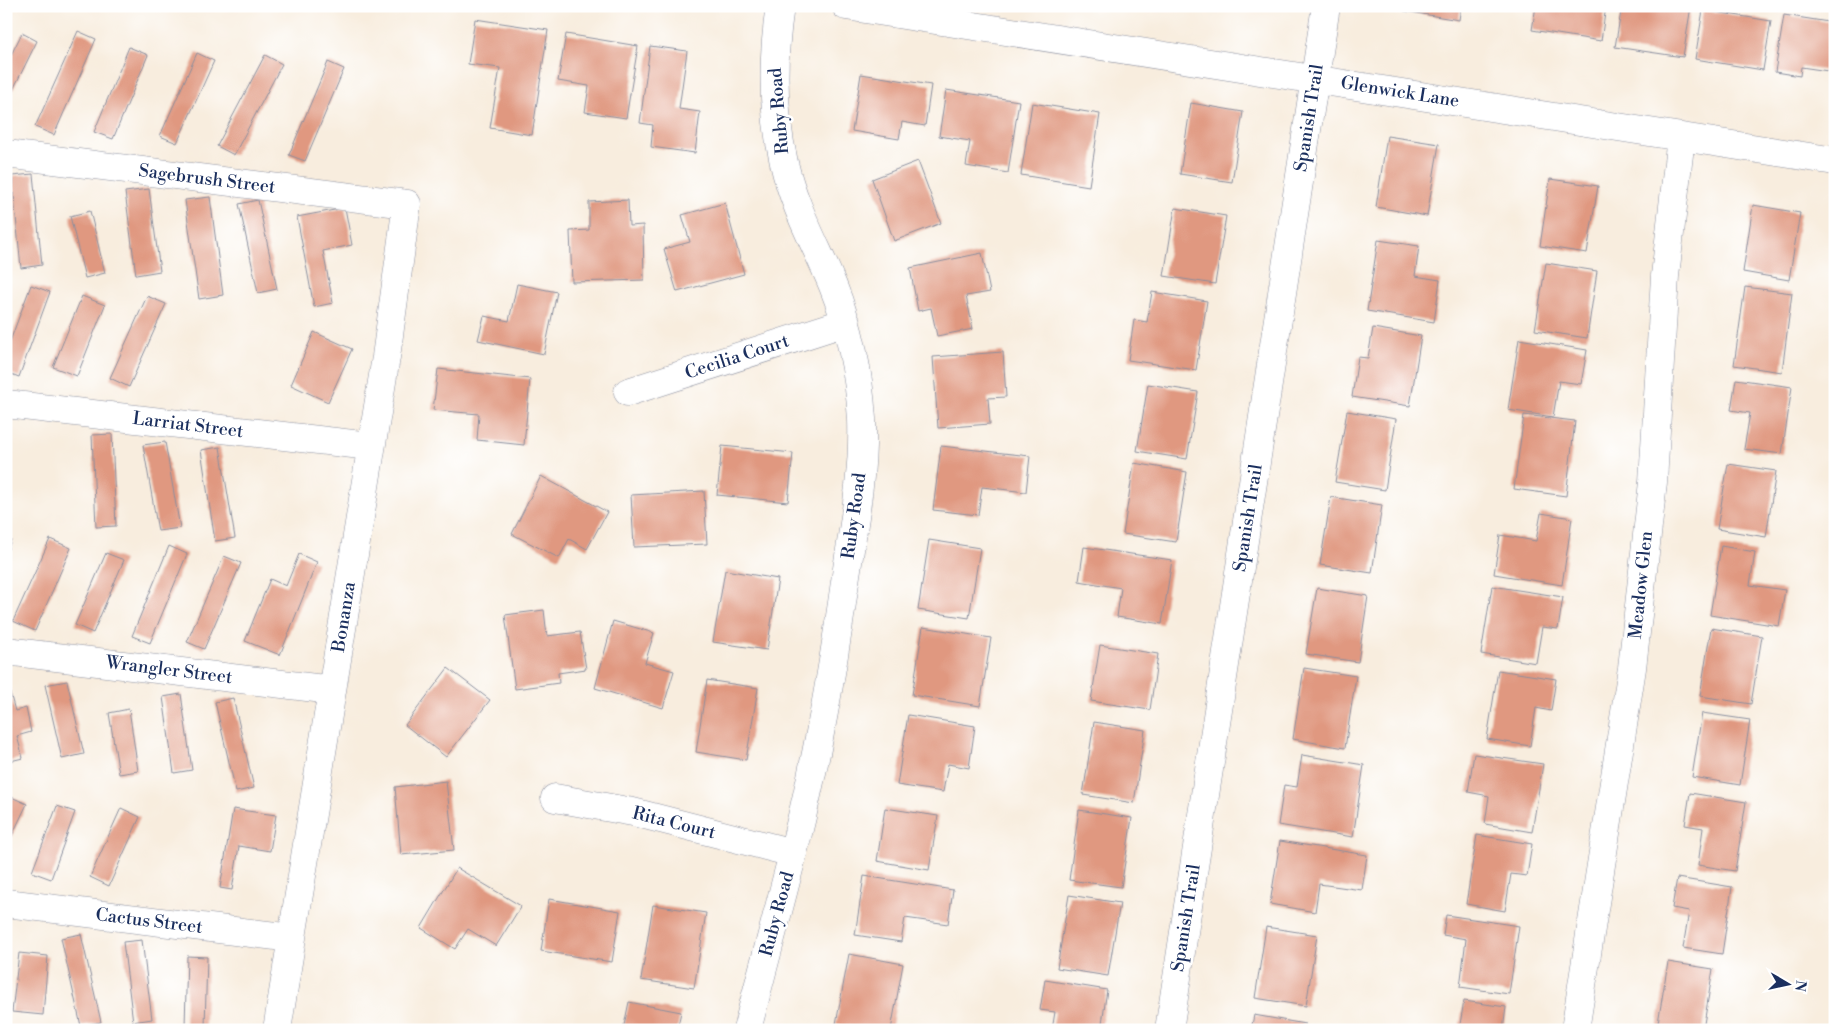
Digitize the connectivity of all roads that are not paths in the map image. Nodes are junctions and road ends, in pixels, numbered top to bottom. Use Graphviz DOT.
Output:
graph roads {
  1 [pos="780,6"];
  2 [pos="846,6"];
  3 [pos="1326,6"];
  4 [pos="1315,78"];
  5 [pos="1681,138"];
  6 [pos="6,154"];
  7 [pos="1835,161"];
  8 [pos="407,204"];
  9 [pos="846,322"];
  10 [pos="628,392"];
  11 [pos="6,404"];
  12 [pos="370,446"];
  13 [pos="6,651"];
  14 [pos="332,690"];
  15 [pos="555,798"];
  16 [pos="793,853"];
  17 [pos="6,903"];
  18 [pos="292,938"];
  19 [pos="277,1030"];
  20 [pos="747,1030"];
  21 [pos="1169,1030"];
  22 [pos="1575,1030"];
  1 -- 9 [label="street, Ruby Road"];
  2 -- 4 [label="street, Glenwick Lane"];
  3 -- 4 [label="street, Spanish Trail"];
  4 -- 5 [label="street, Glenwick Lane"];
  4 -- 21 [label="street, Spanish Trail"];
  5 -- 7 [label="street, Glenwick Lane"];
  5 -- 22 [label="street, Meadow Glen"];
  6 -- 8 [label="street, Sagebrush Street"];
  8 -- 12 [label="street, Bonanza"];
  9 -- 10 [label="street, Cecilia Court"];
  9 -- 16 [label="street, Ruby Road"];
  11 -- 12 [label="street, Larriat Street"];
  12 -- 14 [label="street, Bonanza"];
  13 -- 14 [label="street, Wrangler Street"];
  14 -- 18 [label="street, Bonanza"];
  15 -- 16 [label="street, Rita Court"];
  16 -- 20 [label="street, Ruby Road"];
  17 -- 18 [label="street, Cactus Street"];
  18 -- 19 [label="street, Bonanza"];
}
